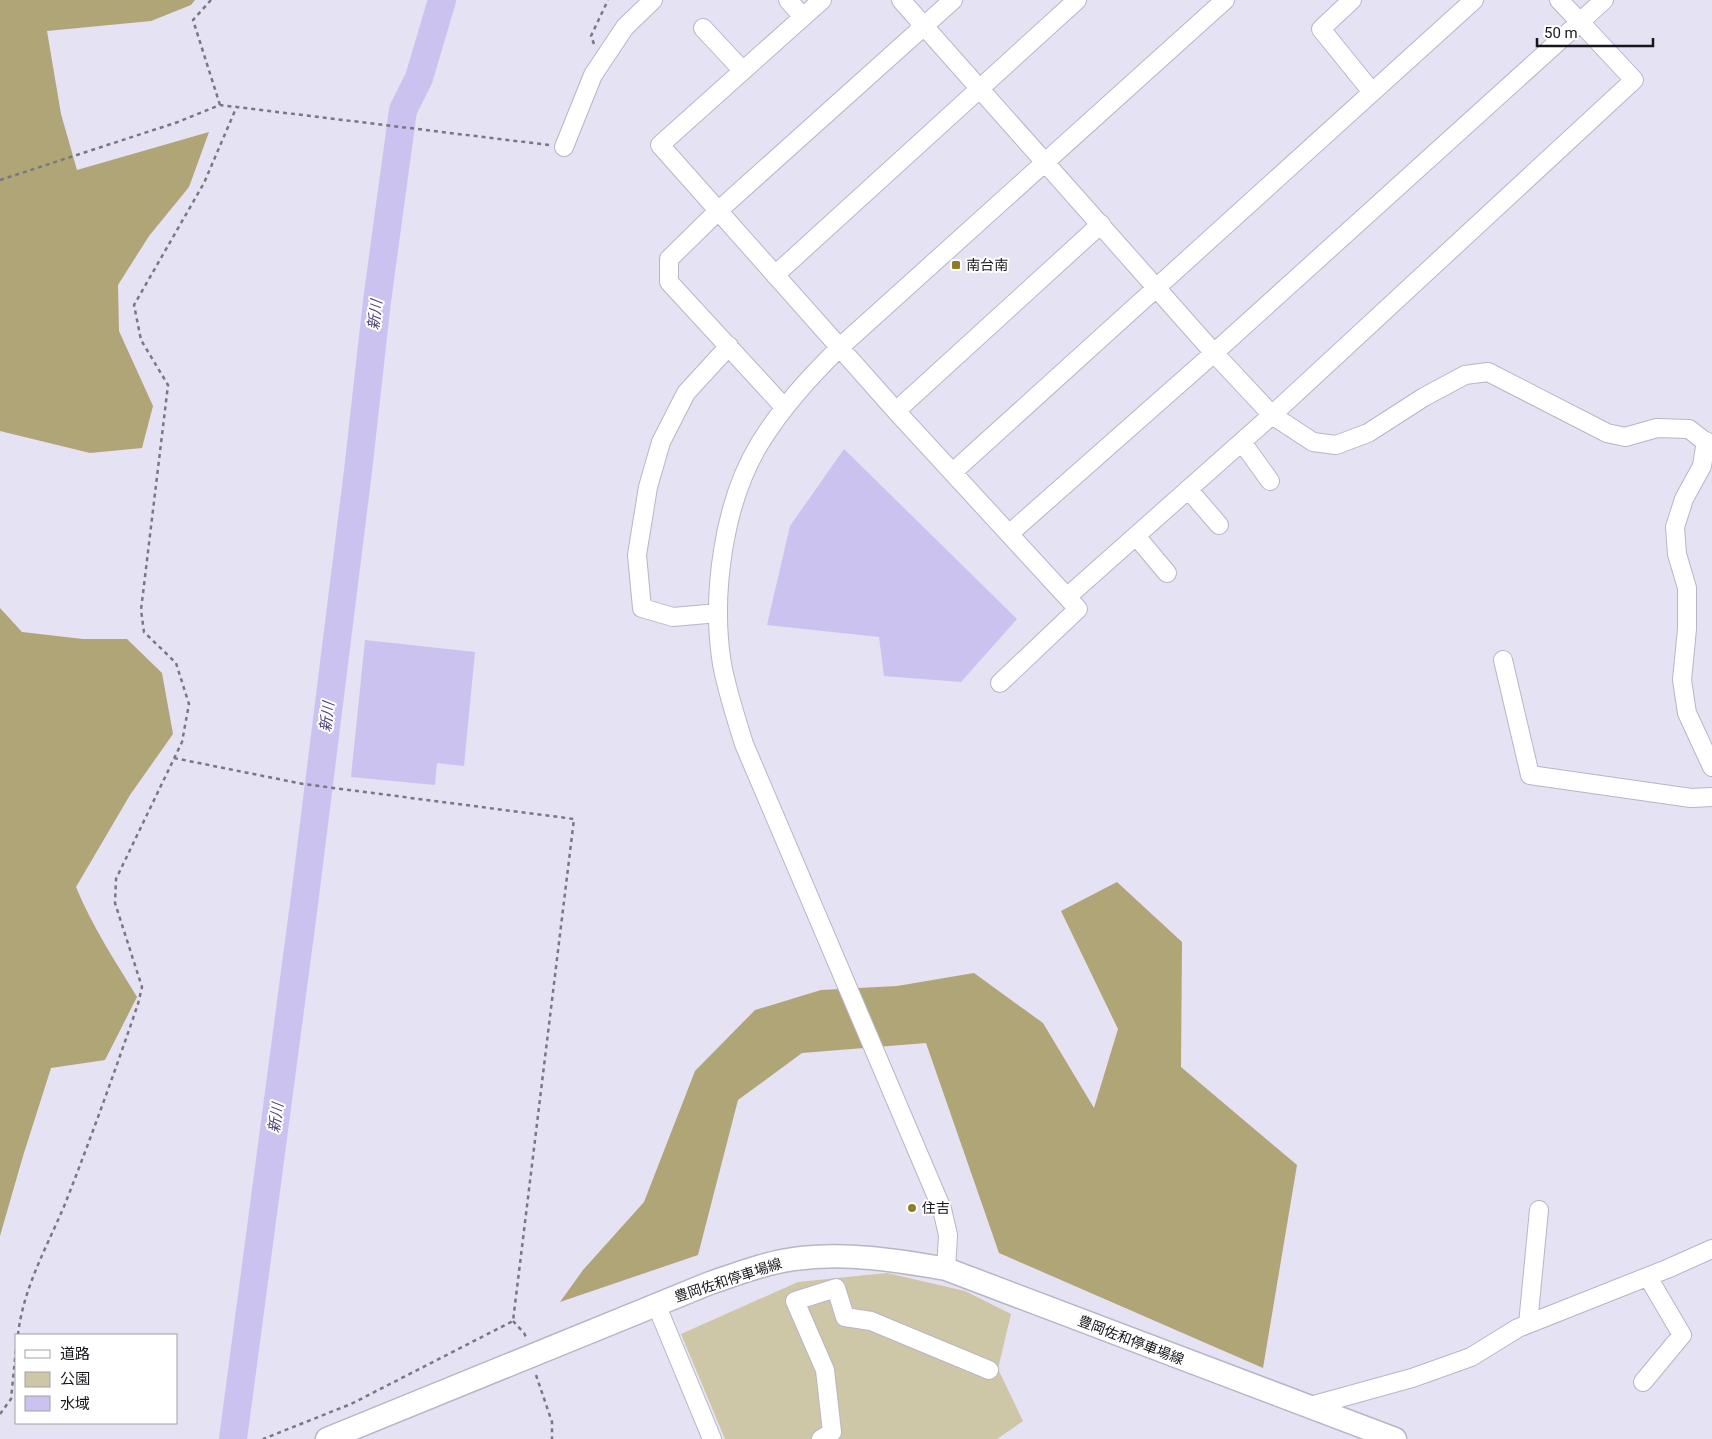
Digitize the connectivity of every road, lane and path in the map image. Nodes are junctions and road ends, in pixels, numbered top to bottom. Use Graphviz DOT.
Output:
graph roads {
  1 [pos="211,0"];
  2 [pos="608,0"];
  3 [pos="653,0"];
  4 [pos="788,0"];
  5 [pos="822,0"];
  6 [pos="900,0"];
  7 [pos="953,0"];
  8 [pos="1077,0"];
  9 [pos="1225,0"];
  10 [pos="1352,0"];
  11 [pos="1474,0"];
  12 [pos="1559,0"];
  13 [pos="1604,0"];
  14 [pos="803,17"];
  15 [pos="1580,22"];
  16 [pos="924,26"];
  17 [pos="703,28"];
  18 [pos="601,63"];
  19 [pos="743,71"];
  20 [pos="980,88"];
  21 [pos="1372,92"];
  22 [pos="220,105"];
  23 [pos="237,106"];
  24 [pos="564,146"];
  25 [pos="1046,162"];
  26 [pos="0,180"];
  27 [pos="718,211"];
  28 [pos="1101,224"];
  29 [pos="775,276"];
  30 [pos="1156,288"];
  31 [pos="729,346"];
  32 [pos="840,348"];
  33 [pos="1214,353"];
  34 [pos="784,407"];
  35 [pos="896,411"];
  36 [pos="1272,415"];
  37 [pos="1242,442"];
  38 [pos="1709,444"];
  39 [pos="952,472"];
  40 [pos="1270,481"];
  41 [pos="1188,489"];
  42 [pos="1219,526"];
  43 [pos="1009,534"];
  44 [pos="1136,536"];
  45 [pos="1167,574"];
  46 [pos="1067,597"];
  47 [pos="718,613"];
  48 [pos="1503,660"];
  49 [pos="1000,683"];
  50 [pos="174,758"];
  51 [pos="1712,767"];
  52 [pos="1712,797"];
  53 [pos="1539,1210"];
  54 [pos="1712,1249"];
  55 [pos="946,1269"];
  56 [pos="1648,1276"];
  57 [pos="656,1304"];
  58 [pos="513,1321"];
  59 [pos="1528,1324"];
  60 [pos="18,1334"];
  61 [pos="526,1338"];
  62 [pos="15,1359"];
  63 [pos="534,1369"];
  64 [pos="989,1370"];
  65 [pos="1643,1382"];
  66 [pos="1307,1407"];
  67 [pos="0,1414"];
  68 [pos="263,1439"];
  69 [pos="327,1439"];
  70 [pos="552,1439"];
  71 [pos="712,1439"];
  72 [pos="821,1439"];
  73 [pos="1395,1439"];
  1 -- 22 [label="path"];
  2 -- 18 [label="path"];
  3 -- 18 [label="street"];
  4 -- 14 [label="street"];
  5 -- 14 [label="street"];
  6 -- 16 [label="street"];
  7 -- 16 [label="street"];
  8 -- 20 [label="street"];
  9 -- 25 [label="street"];
  10 -- 21 [label="street"];
  11 -- 21 [label="street"];
  12 -- 15 [label="street"];
  13 -- 15 [label="street"];
  14 -- 19 [label="street"];
  15 -- 33 [label="street"];
  15 -- 36 [label="street"];
  16 -- 20 [label="street"];
  16 -- 27 [label="street"];
  17 -- 19 [label="street"];
  18 -- 24 [label="street"];
  19 -- 27 [label="street"];
  20 -- 25 [label="street"];
  20 -- 29 [label="street"];
  21 -- 30 [label="street"];
  22 -- 23 [label="path"];
  22 -- 26 [label="path"];
  23 -- 24 [label="path"];
  23 -- 50 [label="path"];
  25 -- 28 [label="street"];
  25 -- 32 [label="street"];
  27 -- 29 [label="street"];
  27 -- 31 [label="street"];
  28 -- 30 [label="street"];
  28 -- 35 [label="street"];
  29 -- 32 [label="street"];
  30 -- 33 [label="street"];
  30 -- 39 [label="street"];
  31 -- 34 [label="street"];
  31 -- 47 [label="street"];
  32 -- 34 [label="street"];
  32 -- 35 [label="street"];
  33 -- 36 [label="street"];
  33 -- 43 [label="street"];
  34 -- 47 [label="street"];
  35 -- 39 [label="street"];
  36 -- 37 [label="street"];
  36 -- 38 [label="street"];
  37 -- 40 [label="street"];
  37 -- 41 [label="street"];
  38 -- 51 [label="street"];
  39 -- 43 [label="street"];
  41 -- 42 [label="street"];
  41 -- 44 [label="street"];
  43 -- 46 [label="street"];
  44 -- 45 [label="street"];
  44 -- 46 [label="street"];
  46 -- 49 [label="street"];
  47 -- 55 [label="street"];
  48 -- 52 [label="street"];
  50 -- 58 [label="path"];
  50 -- 60 [label="path"];
  53 -- 59 [label="street"];
  54 -- 56 [label="street"];
  55 -- 57 [label="main road, 豊岡佐和停車場線"];
  55 -- 66 [label="main road, 豊岡佐和停車場線"];
  56 -- 59 [label="street"];
  56 -- 65 [label="street"];
  57 -- 69 [label="main road, 豊岡佐和停車場線"];
  57 -- 71 [label="street"];
  58 -- 61 [label="path"];
  58 -- 68 [label="path"];
  59 -- 66 [label="street"];
  62 -- 67 [label="path"];
  63 -- 70 [label="path"];
  64 -- 72 [label="street"];
  66 -- 73 [label="main road, 豊岡佐和停車場線"];
}
